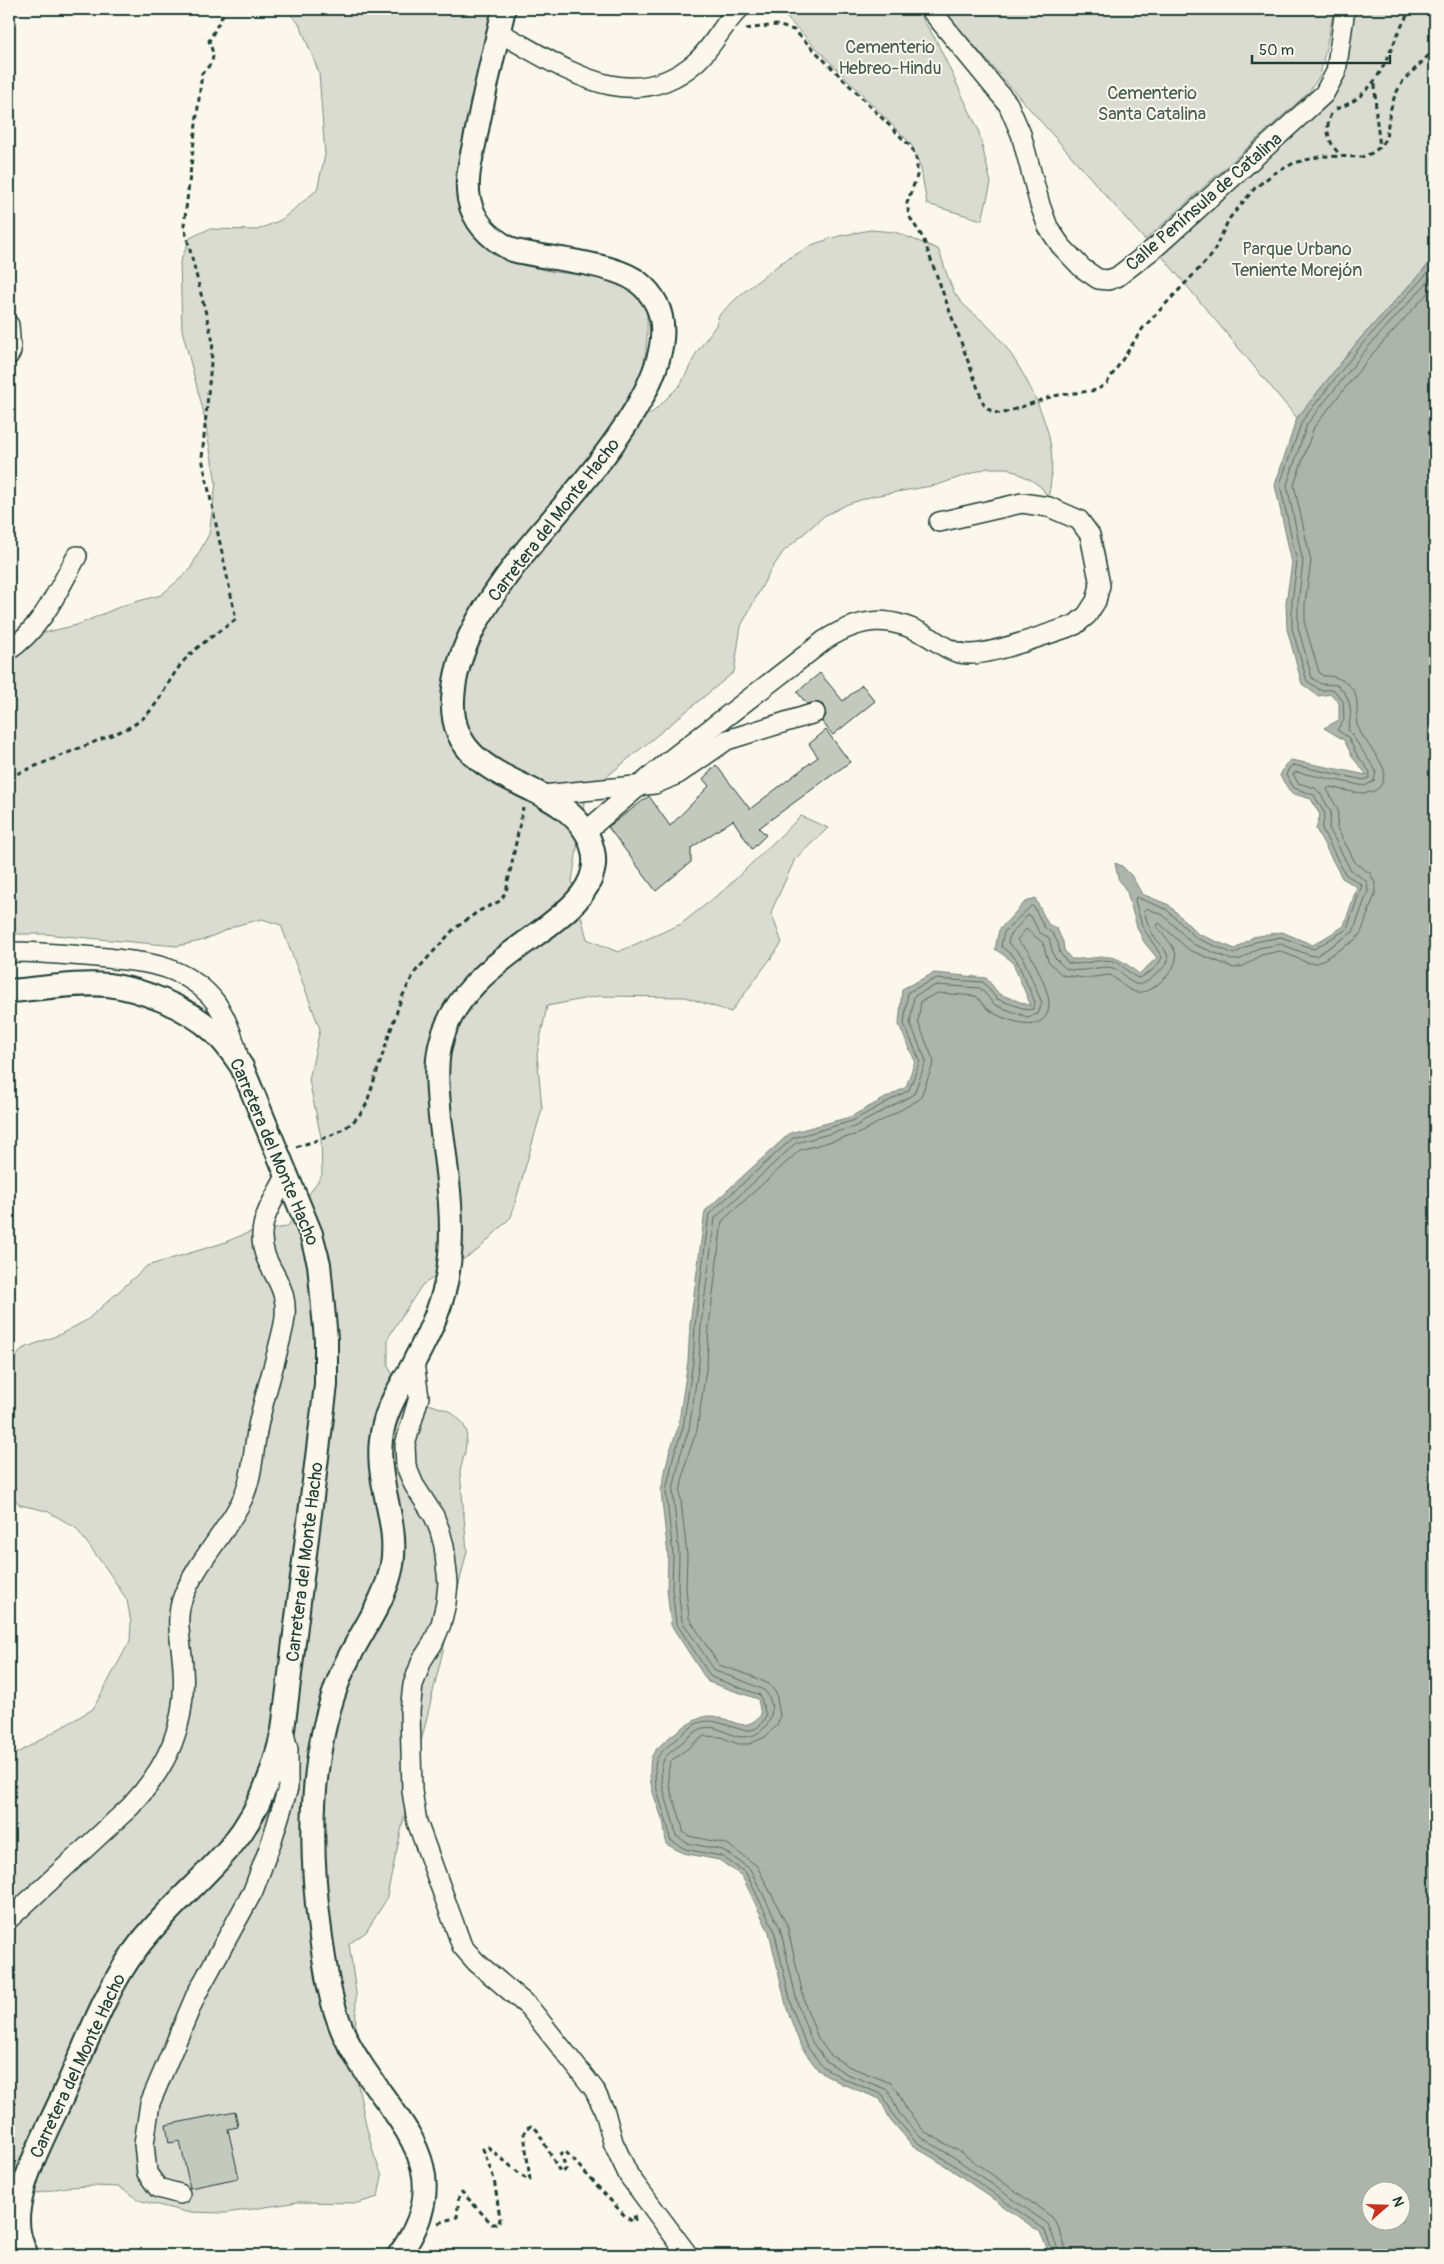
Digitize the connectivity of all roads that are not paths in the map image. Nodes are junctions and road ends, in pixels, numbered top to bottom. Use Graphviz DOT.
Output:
graph roads {
  1 [pos="504,9"];
  2 [pos="739,9"];
  3 [pos="930,9"];
  4 [pos="1345,9"];
  5 [pos="498,32"];
  6 [pos="9,325"];
  7 [pos="9,355"];
  8 [pos="939,522"];
  9 [pos="77,556"];
  10 [pos="9,650"];
  11 [pos="736,710"];
  12 [pos="815,713"];
  13 [pos="752,734"];
  14 [pos="642,784"];
  15 [pos="534,792"];
  16 [pos="585,832"];
  17 [pos="9,952"];
  18 [pos="9,991"];
  19 [pos="242,1067"];
  20 [pos="286,1176"];
  21 [pos="414,1363"];
  22 [pos="283,1730"];
  23 [pos="9,1919"];
  24 [pos="180,2194"];
  25 [pos="27,2255"];
  26 [pos="399,2255"];
  27 [pos="688,2255"];
  1 -- 5 [label="main road, Carretera del Monte Hacho"];
  2 -- 5 [label="street"];
  3 -- 4 [label="street, Calle Península de Catalina"];
  5 -- 15 [label="main road, Carretera del Monte Hacho"];
  6 -- 7 [label="street"];
  8 -- 11 [label="street"];
  9 -- 10 [label="street"];
  11 -- 13 [label="street"];
  11 -- 14 [label="street"];
  12 -- 13 [label="street"];
  13 -- 14 [label="street"];
  14 -- 15 [label="street"];
  14 -- 16 [label="street"];
  15 -- 16 [label="main road, Carretera del Monte Hacho"];
  16 -- 21 [label="main road, Carretera del Monte Hacho"];
  17 -- 19 [label="street"];
  18 -- 19 [label="main road, Carretera del Monte Hacho"];
  19 -- 20 [label="main road, Carretera del Monte Hacho"];
  20 -- 22 [label="main road, Carretera del Monte Hacho"];
  20 -- 23 [label="street"];
  21 -- 26 [label="main road, Carretera del Monte Hacho"];
  21 -- 27 [label="street"];
  22 -- 24 [label="street"];
  22 -- 25 [label="main road, Carretera del Monte Hacho"];
}
